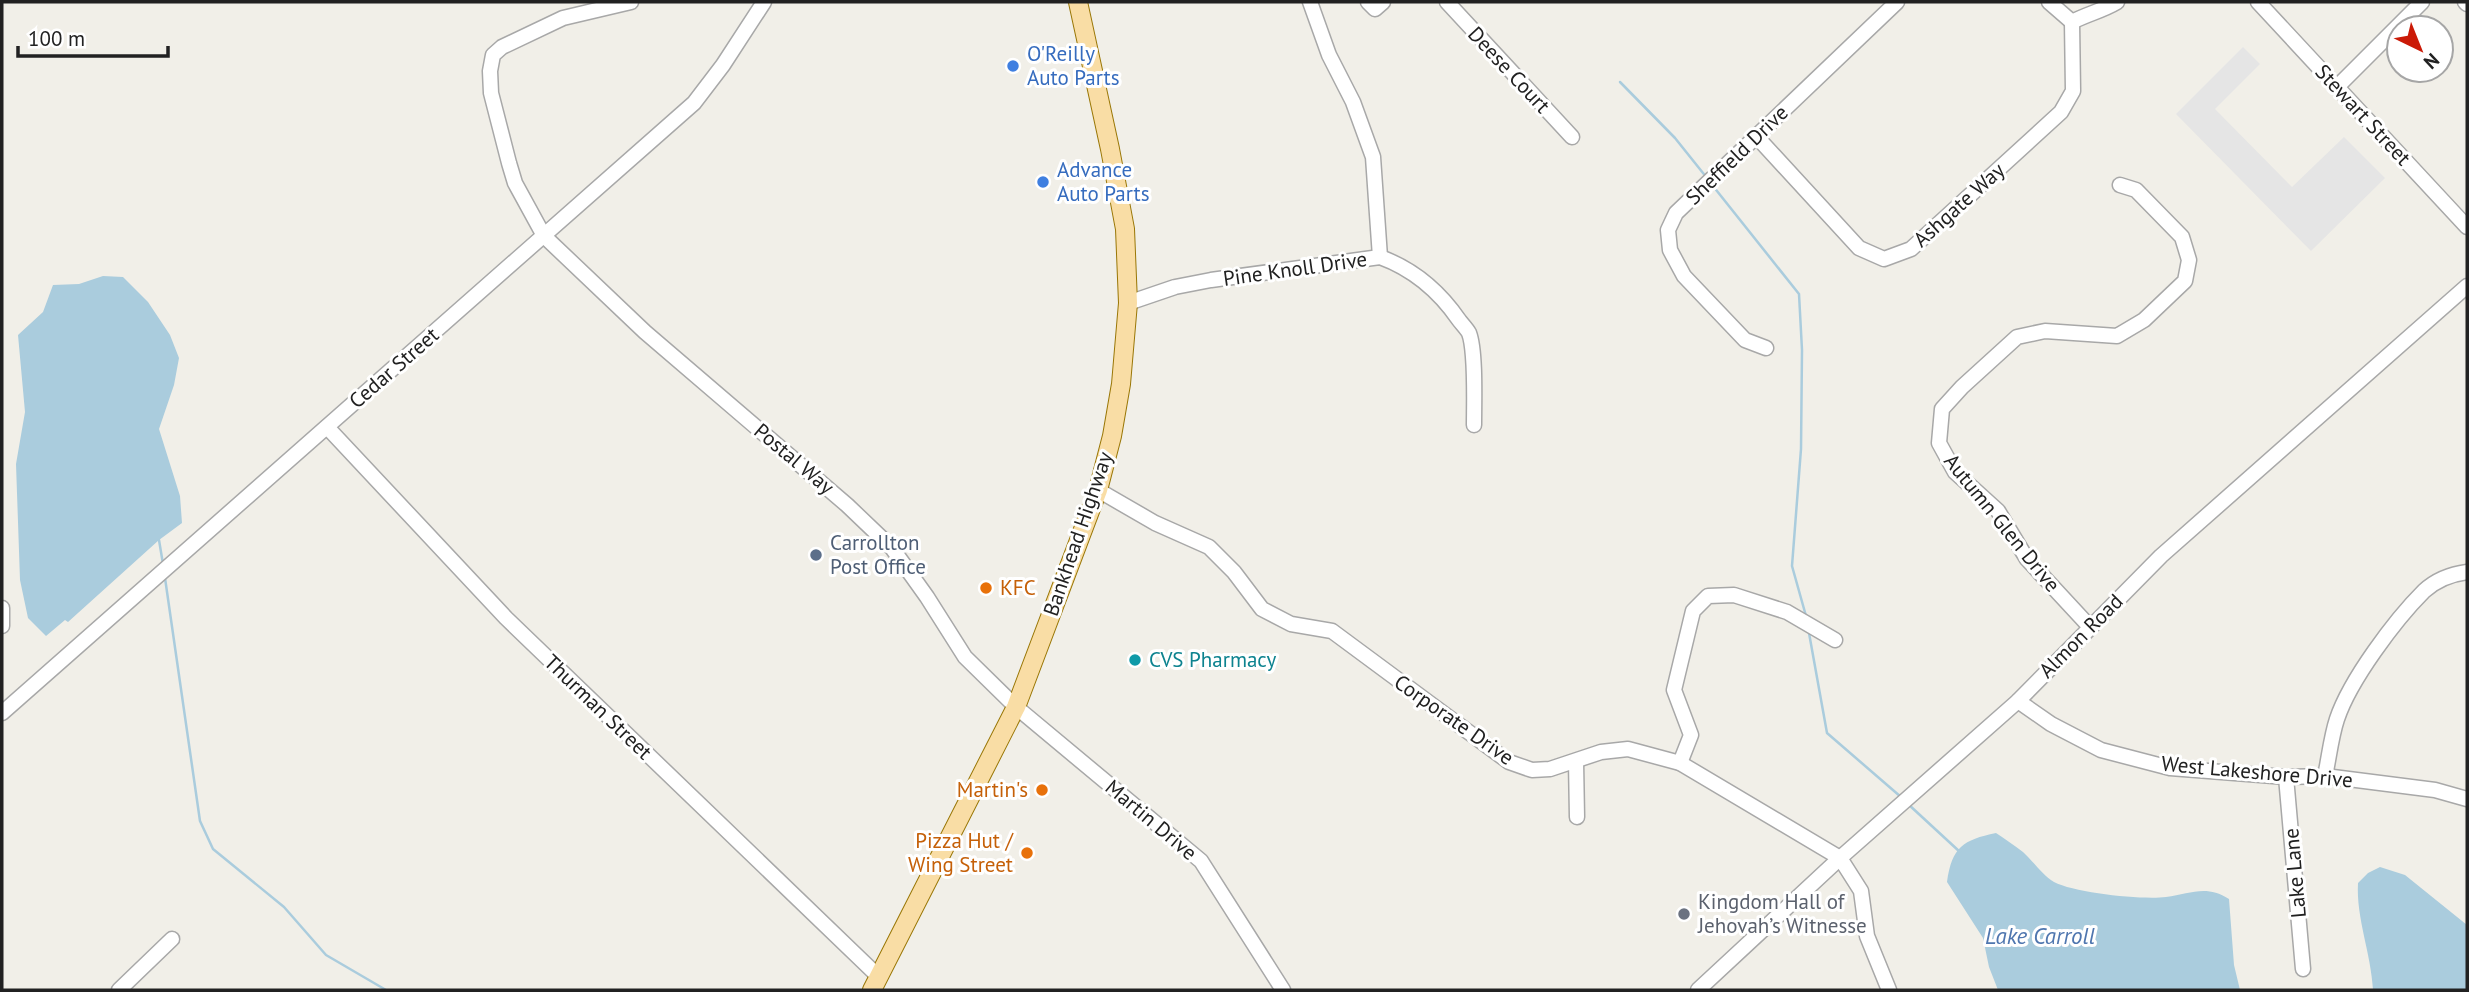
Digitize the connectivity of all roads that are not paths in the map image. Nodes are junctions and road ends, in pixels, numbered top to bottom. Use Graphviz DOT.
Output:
graph roads {
  1 [pos="631,2"];
  2 [pos="763,2"];
  3 [pos="1078,2"];
  4 [pos="1310,2"];
  5 [pos="1447,2"];
  6 [pos="1896,2"];
  7 [pos="2049,2"];
  8 [pos="2098,2"];
  9 [pos="2117,2"];
  10 [pos="2258,2"];
  11 [pos="2422,2"];
  12 [pos="2078,19"];
  13 [pos="2337,87"];
  14 [pos="1756,136"];
  15 [pos="1572,137"];
  16 [pos="2120,186"];
  17 [pos="2467,227"];
  18 [pos="544,236"];
  19 [pos="1380,257"];
  20 [pos="2467,286"];
  21 [pos="1128,303"];
  22 [pos="1766,348"];
  23 [pos="1474,425"];
  24 [pos="327,427"];
  25 [pos="1098,490"];
  26 [pos="2467,572"];
  27 [pos="2,608"];
  28 [pos="2,626"];
  29 [pos="2090,627"];
  30 [pos="1835,640"];
  31 [pos="2018,701"];
  32 [pos="1016,707"];
  33 [pos="2,713"];
  34 [pos="1576,761"];
  35 [pos="1680,763"];
  36 [pos="2325,776"];
  37 [pos="2286,777"];
  38 [pos="2467,799"];
  39 [pos="1577,817"];
  40 [pos="1840,858"];
  41 [pos="172,939"];
  42 [pos="2303,969"];
  43 [pos="875,984"];
  44 [pos="119,990"];
  45 [pos="1283,990"];
  46 [pos="1698,990"];
  47 [pos="1889,990"];
  1 -- 18 [label="street, Postal Way"];
  2 -- 18 [label="street, Cedar Street"];
  3 -- 21 [label="main road, Bankhead Highway"];
  4 -- 19 [label="street"];
  5 -- 15 [label="street, Deese Court"];
  6 -- 14 [label="street, Sheffield Drive"];
  7 -- 12 [label="street"];
  8 -- 12 [label="street"];
  9 -- 12 [label="street"];
  10 -- 13 [label="street, Stewart Street"];
  11 -- 13 [label="street"];
  12 -- 14 [label="street, Ashgate Way"];
  13 -- 17 [label="street, Stewart Street"];
  14 -- 22 [label="street, Sheffield Drive"];
  16 -- 29 [label="street, Autumn Glen Drive"];
  18 -- 24 [label="street, Cedar Street"];
  18 -- 32 [label="street, Postal Way"];
  19 -- 21 [label="street, Pine Knoll Drive"];
  19 -- 23 [label="street, Pine Knoll Drive"];
  20 -- 29 [label="street, Almon Road"];
  21 -- 25 [label="main road, Bankhead Highway"];
  24 -- 33 [label="street, Cedar Street"];
  24 -- 43 [label="street, Thurman Street"];
  25 -- 32 [label="main road, Bankhead Highway"];
  25 -- 34 [label="street, Corporate Drive"];
  26 -- 36 [label="street"];
  27 -- 28 [label="street"];
  29 -- 31 [label="street, Almon Road"];
  30 -- 35 [label="street"];
  31 -- 37 [label="street, West Lakeshore Drive"];
  31 -- 40 [label="street, Almon Road"];
  32 -- 43 [label="main road, Bankhead Highway"];
  32 -- 45 [label="street, Martin Drive"];
  34 -- 35 [label="street, Corporate Drive"];
  34 -- 39 [label="street"];
  35 -- 40 [label="street, Corporate Drive"];
  36 -- 37 [label="street, West Lakeshore Drive"];
  36 -- 38 [label="street, West Lakeshore Drive"];
  37 -- 42 [label="street, Lake Lane"];
  40 -- 46 [label="street, Almon Road"];
  40 -- 47 [label="street"];
  41 -- 44 [label="street"];
}
